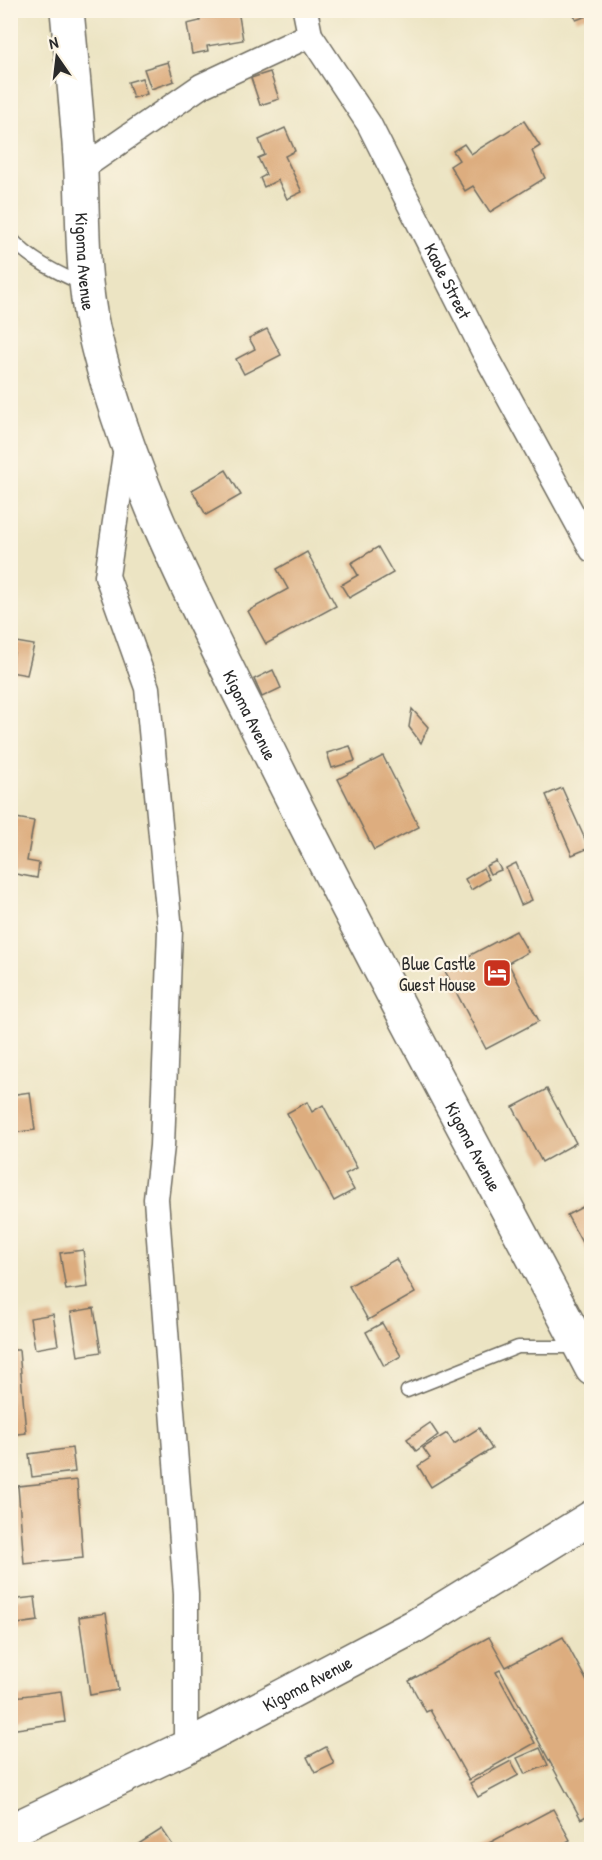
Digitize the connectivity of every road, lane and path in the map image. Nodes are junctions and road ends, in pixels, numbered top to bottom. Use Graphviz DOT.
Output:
graph roads {
  1 [pos="67,10"];
  2 [pos="305,10"];
  3 [pos="310,35"];
  4 [pos="81,169"];
  5 [pos="10,237"];
  6 [pos="85,285"];
  7 [pos="126,447"];
  8 [pos="591,550"];
  9 [pos="586,1358"];
  10 [pos="407,1391"];
  11 [pos="591,1517"];
  12 [pos="186,1747"];
  13 [pos="10,1831"];
  1 -- 4 [label="main road, Kigoma Avenue"];
  2 -- 3 [label="street, Kaole Street"];
  3 -- 4 [label="street"];
  3 -- 8 [label="street, Kaole Street"];
  4 -- 6 [label="main road, Kigoma Avenue"];
  5 -- 6 [label="lane"];
  6 -- 7 [label="main road, Kigoma Avenue"];
  7 -- 9 [label="main road, Kigoma Avenue"];
  7 -- 12 [label="street"];
  9 -- 10 [label="lane"];
  11 -- 12 [label="main road, Kigoma Avenue"];
  12 -- 13 [label="main road, Kigoma Avenue"];
}
